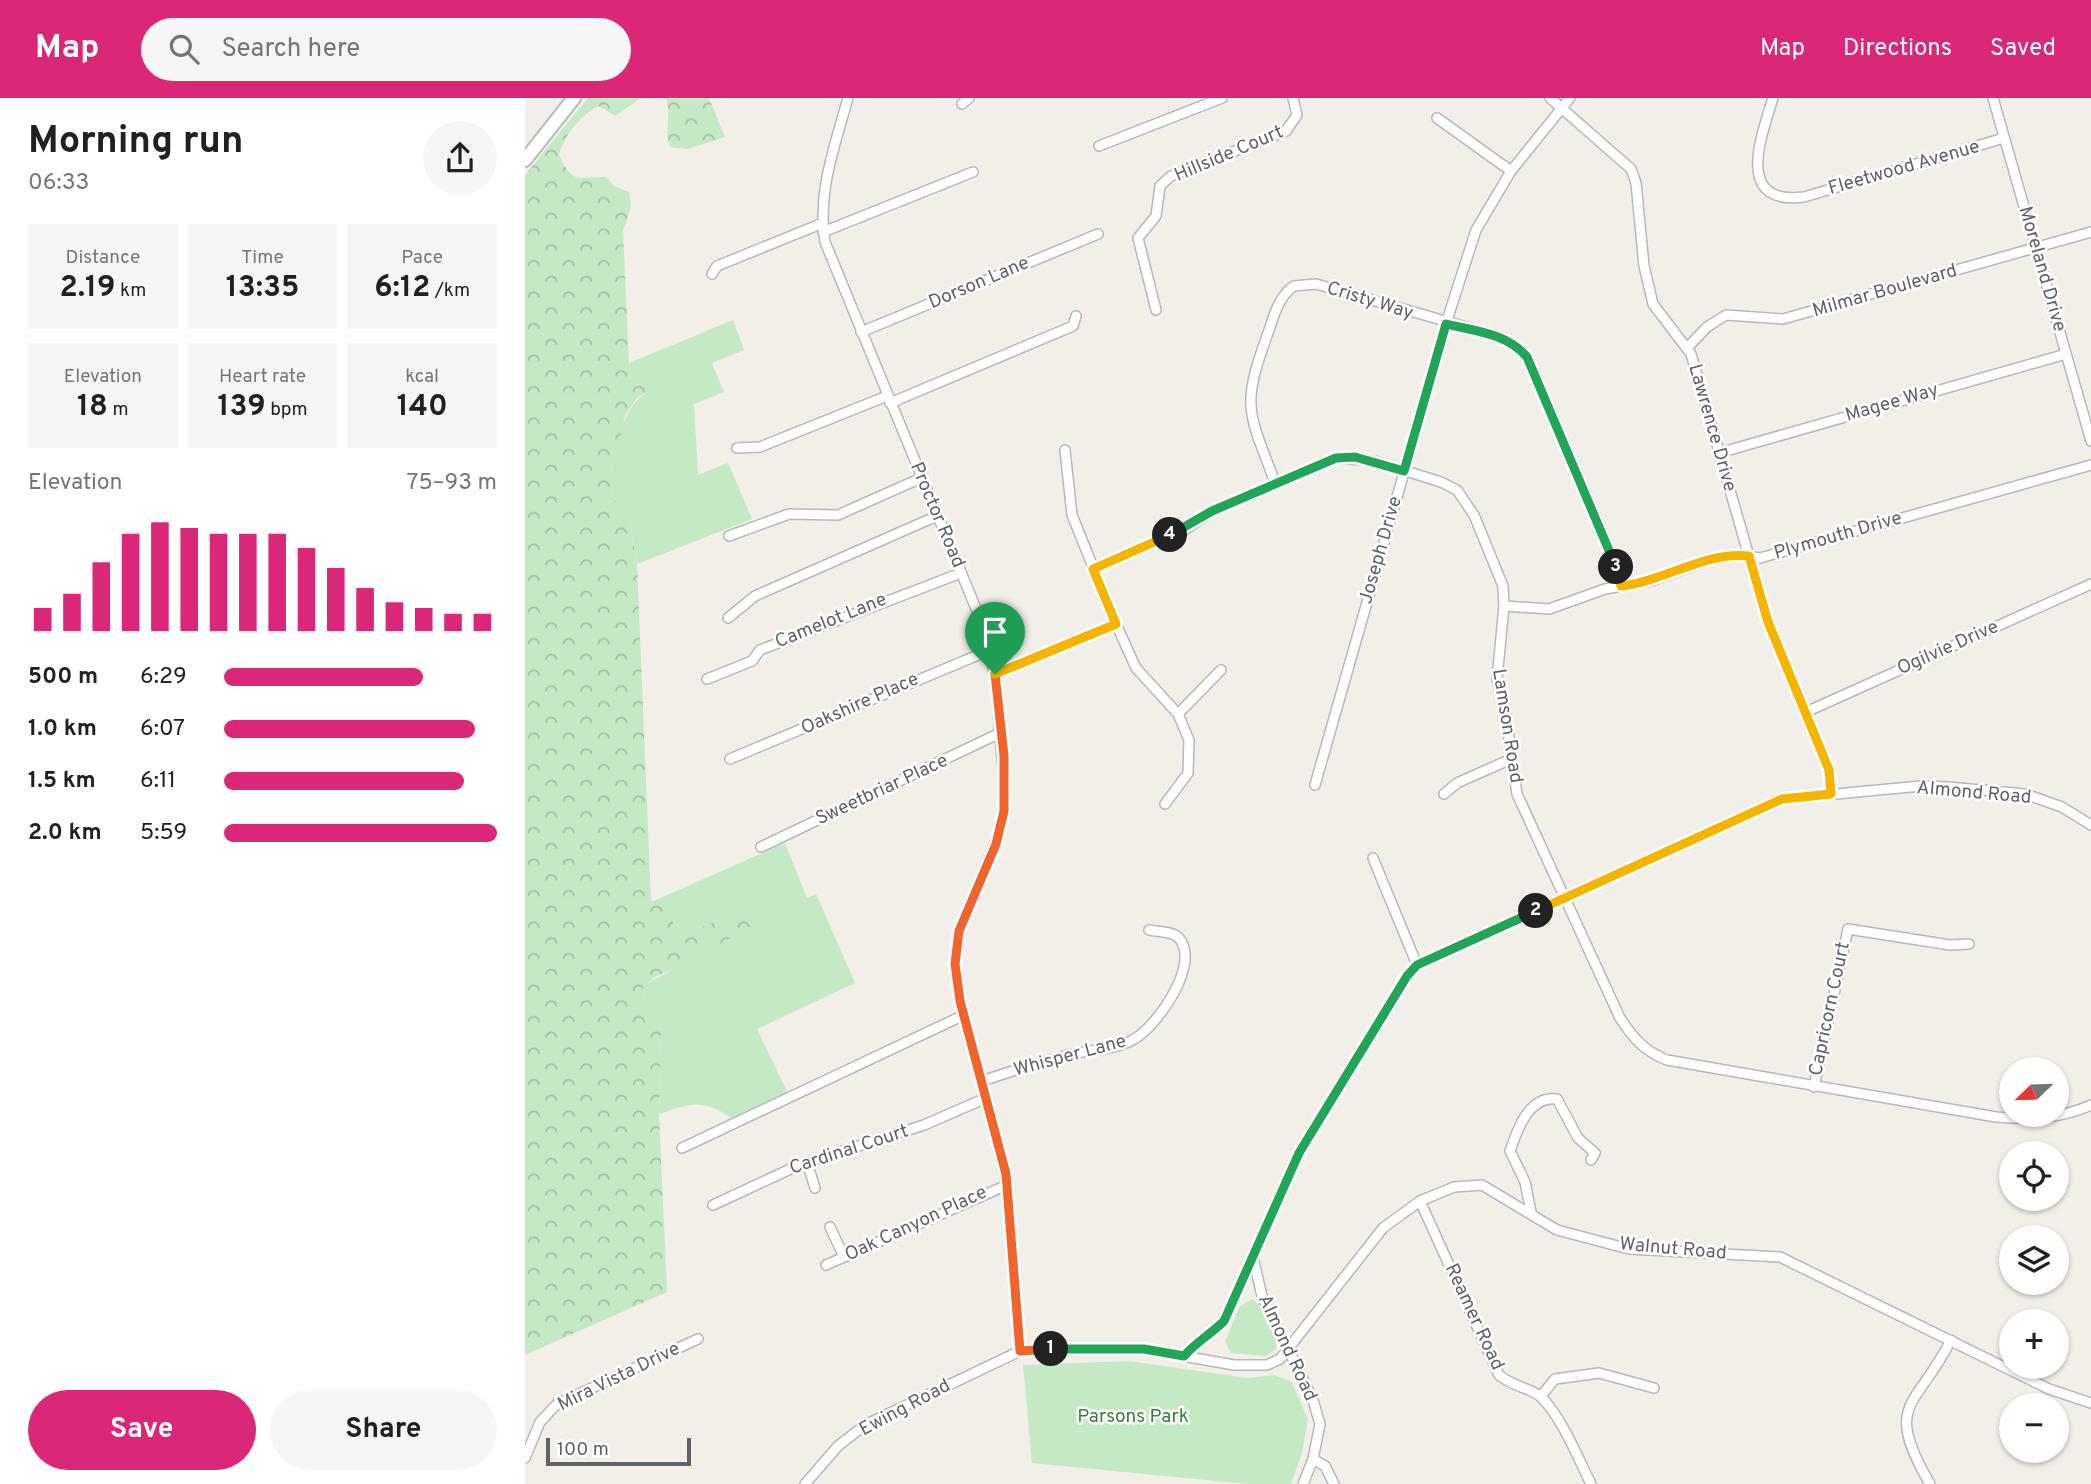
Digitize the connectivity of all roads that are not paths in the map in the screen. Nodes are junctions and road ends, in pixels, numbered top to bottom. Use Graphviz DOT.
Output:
graph roads {
  1 [pos="574,98"];
  2 [pos="848,98"];
  3 [pos="1222,98"];
  4 [pos="1293,98"];
  5 [pos="1550,98"];
  6 [pos="1570,98"];
  7 [pos="1773,98"];
  8 [pos="1993,98"];
  9 [pos="1561,108"];
  10 [pos="1437,118"];
  11 [pos="2004,138"];
  12 [pos="1099,146"];
  13 [pos="525,160"];
  14 [pos="1511,171"];
  15 [pos="973,172"];
  16 [pos="823,228"];
  17 [pos="2091,232"];
  18 [pos="1098,234"];
  19 [pos="2036,248"];
  20 [pos="712,274"];
  21 [pos="1156,310"];
  22 [pos="1076,316"];
  23 [pos="1446,324"];
  24 [pos="861,332"];
  25 [pos="1688,347"];
  26 [pos="2066,354"];
  27 [pos="889,400"];
  28 [pos="2091,441"];
  29 [pos="737,448"];
  30 [pos="1065,450"];
  31 [pos="1719,453"];
  32 [pos="2091,465"];
  33 [pos="1404,471"];
  34 [pos="921,478"];
  35 [pos="1275,482"];
  36 [pos="937,516"];
  37 [pos="729,536"];
  38 [pos="1749,556"];
  39 [pos="1093,569"];
  40 [pos="961,573"];
  41 [pos="2091,584"];
  42 [pos="1621,586"];
  43 [pos="1504,606"];
  44 [pos="728,618"];
  45 [pos="1116,624"];
  46 [pos="991,650"];
  47 [pos="1221,670"];
  48 [pos="995,674"];
  49 [pos="707,679"];
  50 [pos="1806,712"];
  51 [pos="1178,714"];
  52 [pos="1002,732"];
  53 [pos="730,759"];
  54 [pos="1511,759"];
  55 [pos="1315,785"];
  56 [pos="1444,794"];
  57 [pos="1831,794"];
  58 [pos="1165,804"];
  59 [pos="2091,825"];
  60 [pos="761,847"];
  61 [pos="1373,858"];
  62 [pos="1565,897"];
  63 [pos="1149,930"];
  64 [pos="1969,944"];
  65 [pos="1417,965"];
  66 [pos="964,1015"];
  67 [pos="982,1081"];
  68 [pos="1814,1087"];
  69 [pos="986,1098"];
  70 [pos="2091,1105"];
  71 [pos="682,1148"];
  72 [pos="1591,1160"];
  73 [pos="807,1162"];
  74 [pos="1007,1185"];
  75 [pos="815,1188"];
  76 [pos="1420,1201"];
  77 [pos="713,1205"];
  78 [pos="1531,1212"];
  79 [pos="830,1227"];
  80 [pos="844,1257"];
  81 [pos="1253,1257"];
  82 [pos="826,1265"];
  83 [pos="698,1339"];
  84 [pos="1951,1339"];
  85 [pos="1289,1348"];
  86 [pos="1020,1351"];
  87 [pos="1184,1356"];
  88 [pos="1654,1388"];
  89 [pos="1541,1396"];
  90 [pos="2091,1403"];
  91 [pos="525,1458"];
  92 [pos="1313,1459"];
  93 [pos="805,1484"];
  94 [pos="1303,1484"];
  95 [pos="1334,1484"];
  96 [pos="1591,1484"];
  97 [pos="1930,1484"];
  1 -- 13 [label="main road"];
  2 -- 16 [label="street, Proctor Road"];
  3 -- 12 [label="street"];
  4 -- 21 [label="street, Hillside Court"];
  5 -- 9 [label="street, Lawrence Drive"];
  6 -- 9 [label="street, Joseph Drive"];
  7 -- 11 [label="street, Fleetwood Avenue"];
  8 -- 11 [label="street, Moreland Drive"];
  9 -- 14 [label="street, Joseph Drive"];
  9 -- 25 [label="street, Lawrence Drive"];
  10 -- 14 [label="street"];
  11 -- 19 [label="street, Moreland Drive"];
  14 -- 23 [label="street, Joseph Drive"];
  15 -- 16 [label="street"];
  16 -- 20 [label="street"];
  16 -- 24 [label="street, Proctor Road"];
  17 -- 19 [label="street, Milmar Boulevard"];
  18 -- 24 [label="street, Dorson Lane"];
  19 -- 25 [label="street, Milmar Boulevard"];
  19 -- 26 [label="street, Moreland Drive"];
  22 -- 27 [label="street"];
  23 -- 33 [label="street, Joseph Drive"];
  23 -- 35 [label="street, Cristy Way"];
  23 -- 42 [label="street, Cristy Way"];
  24 -- 27 [label="street, Proctor Road"];
  25 -- 31 [label="street, Lawrence Drive"];
  26 -- 28 [label="street, Moreland Drive"];
  26 -- 31 [label="street, Magee Way"];
  27 -- 29 [label="street"];
  27 -- 34 [label="street, Proctor Road"];
  30 -- 39 [label="street"];
  31 -- 38 [label="street, Lawrence Drive"];
  32 -- 38 [label="street, Plymouth Drive"];
  33 -- 35 [label="street, Lamson Road"];
  33 -- 43 [label="street, Lamson Road"];
  33 -- 55 [label="street, Joseph Drive"];
  34 -- 36 [label="street, Proctor Road"];
  34 -- 37 [label="street"];
  35 -- 39 [label="street, Lamson Road"];
  36 -- 40 [label="street, Proctor Road"];
  36 -- 44 [label="street"];
  38 -- 42 [label="street, Plymouth Drive"];
  38 -- 50 [label="street, Lawrence Drive"];
  39 -- 45 [label="street"];
  40 -- 46 [label="street, Proctor Road"];
  40 -- 49 [label="street, Camelot Lane"];
  41 -- 50 [label="street, Ogilvie Drive"];
  42 -- 43 [label="street, Plymouth Drive"];
  43 -- 54 [label="street, Lamson Road"];
  45 -- 48 [label="street"];
  45 -- 51 [label="street"];
  46 -- 48 [label="street, Proctor Road"];
  46 -- 53 [label="street, Oakshire Place"];
  47 -- 51 [label="street"];
  48 -- 52 [label="street, Proctor Road"];
  50 -- 57 [label="street, Lawrence Drive"];
  51 -- 58 [label="street"];
  52 -- 60 [label="street, Sweetbriar Place"];
  52 -- 66 [label="street, Proctor Road"];
  54 -- 56 [label="street"];
  54 -- 62 [label="street, Lamson Road"];
  57 -- 59 [label="street, Almond Road"];
  57 -- 62 [label="street, Almond Road"];
  61 -- 65 [label="street"];
  62 -- 65 [label="street, Almond Road"];
  62 -- 68 [label="street, Lamson Road"];
  63 -- 67 [label="street, Whisper Lane"];
  64 -- 68 [label="street, Capricorn Court"];
  65 -- 81 [label="street, Almond Road"];
  66 -- 67 [label="street, Proctor Road"];
  66 -- 71 [label="street"];
  67 -- 69 [label="street, Proctor Road"];
  68 -- 70 [label="street, Lamson Road"];
  69 -- 73 [label="street, Cardinal Court"];
  69 -- 74 [label="street, Proctor Road"];
  72 -- 78 [label="street"];
  73 -- 75 [label="street"];
  73 -- 77 [label="street, Cardinal Court"];
  74 -- 80 [label="street, Oak Canyon Place"];
  74 -- 86 [label="street, Proctor Road"];
  76 -- 78 [label="street, Walnut Road"];
  76 -- 85 [label="street, Walnut Road"];
  76 -- 89 [label="street, Reamer Road"];
  78 -- 84 [label="street, Walnut Road"];
  79 -- 80 [label="street"];
  80 -- 82 [label="street, Oak Canyon Place"];
  81 -- 85 [label="street, Almond Road"];
  81 -- 87 [label="street"];
  83 -- 91 [label="street, Mira Vista Drive"];
  84 -- 90 [label="street, Walnut Road"];
  84 -- 97 [label="street"];
  85 -- 87 [label="street, Walnut Road"];
  85 -- 92 [label="street, Almond Road"];
  86 -- 87 [label="street, Walnut Road"];
  86 -- 93 [label="street, Ewing Road"];
  88 -- 89 [label="street"];
  89 -- 96 [label="street"];
  92 -- 94 [label="street, Almond Road"];
  92 -- 95 [label="street"];
}
